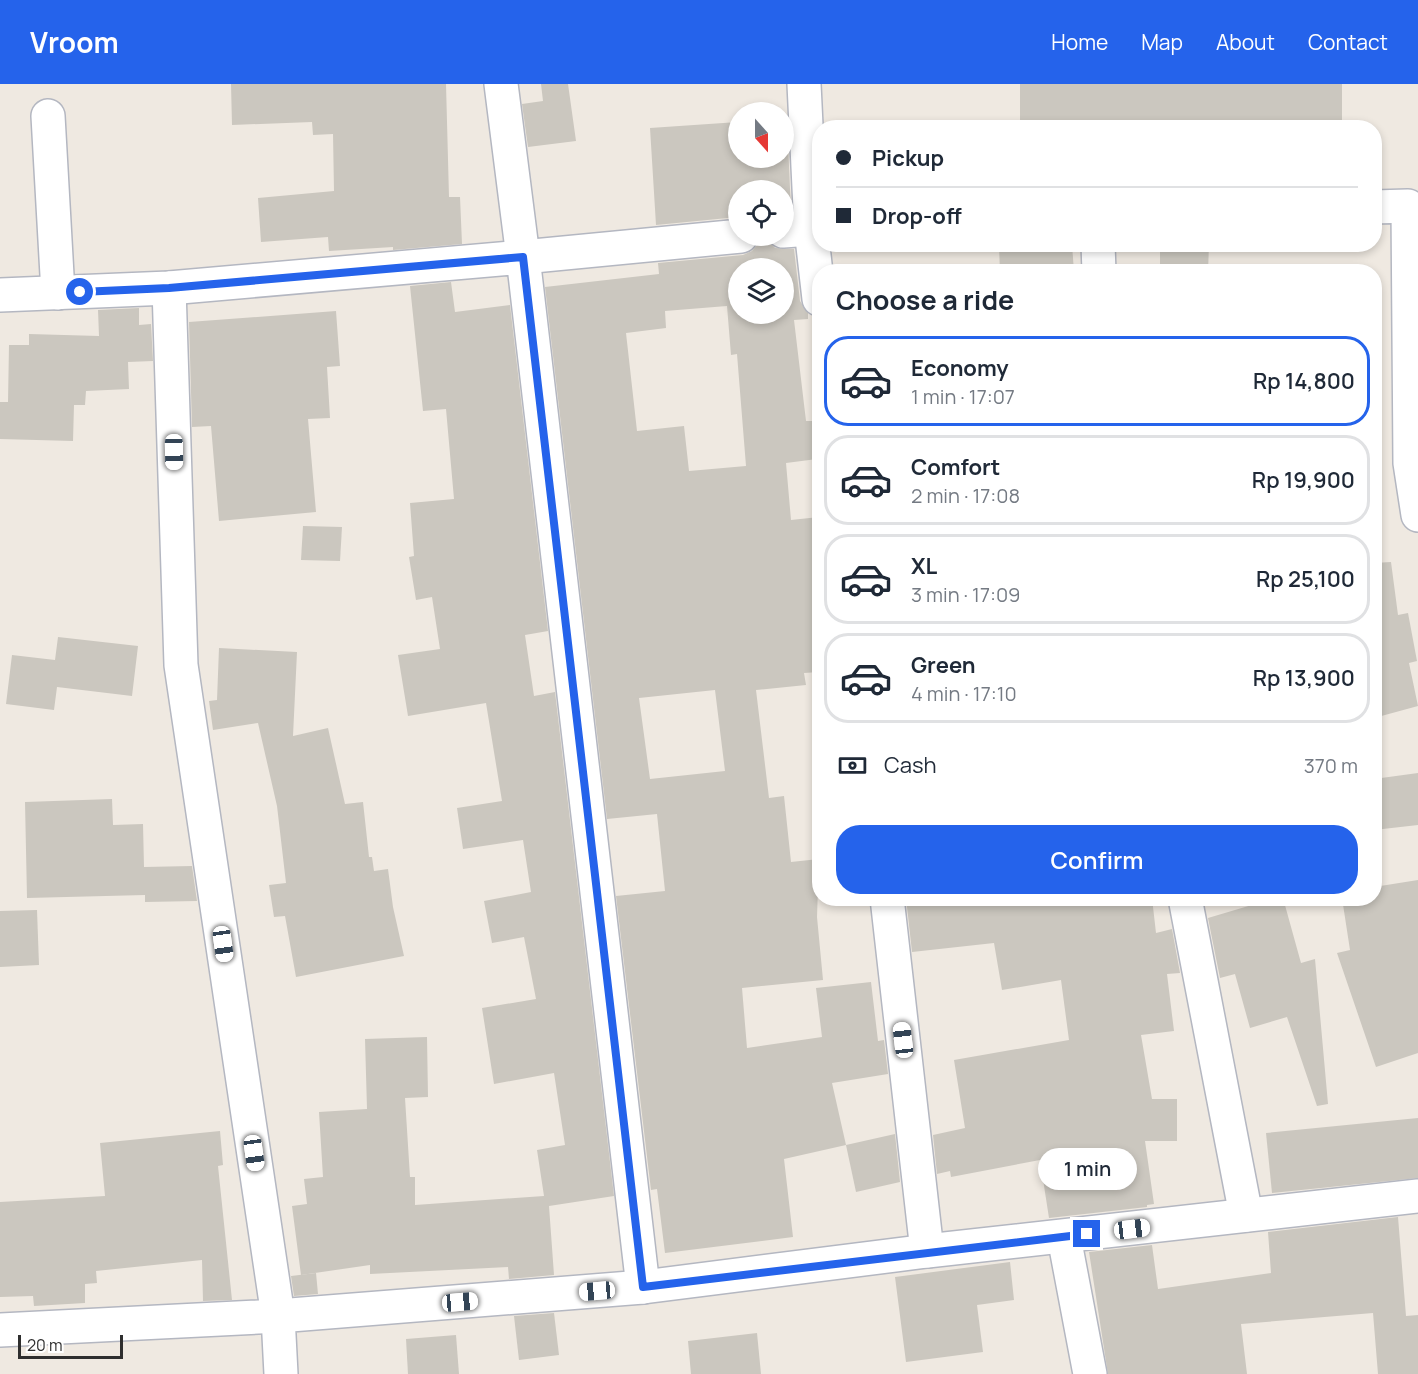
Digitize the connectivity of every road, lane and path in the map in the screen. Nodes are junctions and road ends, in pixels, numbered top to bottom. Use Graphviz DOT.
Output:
graph roads {
  1 [pos="501,84"];
  2 [pos="804,84"];
  3 [pos="48,116"];
  4 [pos="1413,205"];
  5 [pos="1382,207"];
  6 [pos="804,230"];
  7 [pos="728,237"];
  8 [pos="523,257"];
  9 [pos="812,267"];
  10 [pos="169,288"];
  11 [pos="58,293"];
  12 [pos="0,295"];
  13 [pos="1418,515"];
  14 [pos="888,906"];
  15 [pos="1187,906"];
  16 [pos="1418,1196"];
  17 [pos="1246,1215"];
  18 [pos="1064,1237"];
  19 [pos="927,1251"];
  20 [pos="643,1287"];
  21 [pos="278,1316"];
  22 [pos="0,1330"];
  23 [pos="281,1374"];
  24 [pos="1090,1374"];
  1 -- 8 [label="street"];
  2 -- 6 [label="street"];
  3 -- 11 [label="street"];
  4 -- 5 [label="street"];
  4 -- 13 [label="street"];
  6 -- 9 [label="street"];
  7 -- 8 [label="street"];
  8 -- 10 [label="street"];
  8 -- 20 [label="street"];
  10 -- 11 [label="street"];
  10 -- 21 [label="street"];
  11 -- 12 [label="street"];
  14 -- 19 [label="street"];
  15 -- 17 [label="street"];
  16 -- 17 [label="street"];
  17 -- 18 [label="street"];
  18 -- 19 [label="street"];
  18 -- 24 [label="street"];
  19 -- 20 [label="street"];
  20 -- 21 [label="street"];
  21 -- 22 [label="street"];
  21 -- 23 [label="street"];
}
